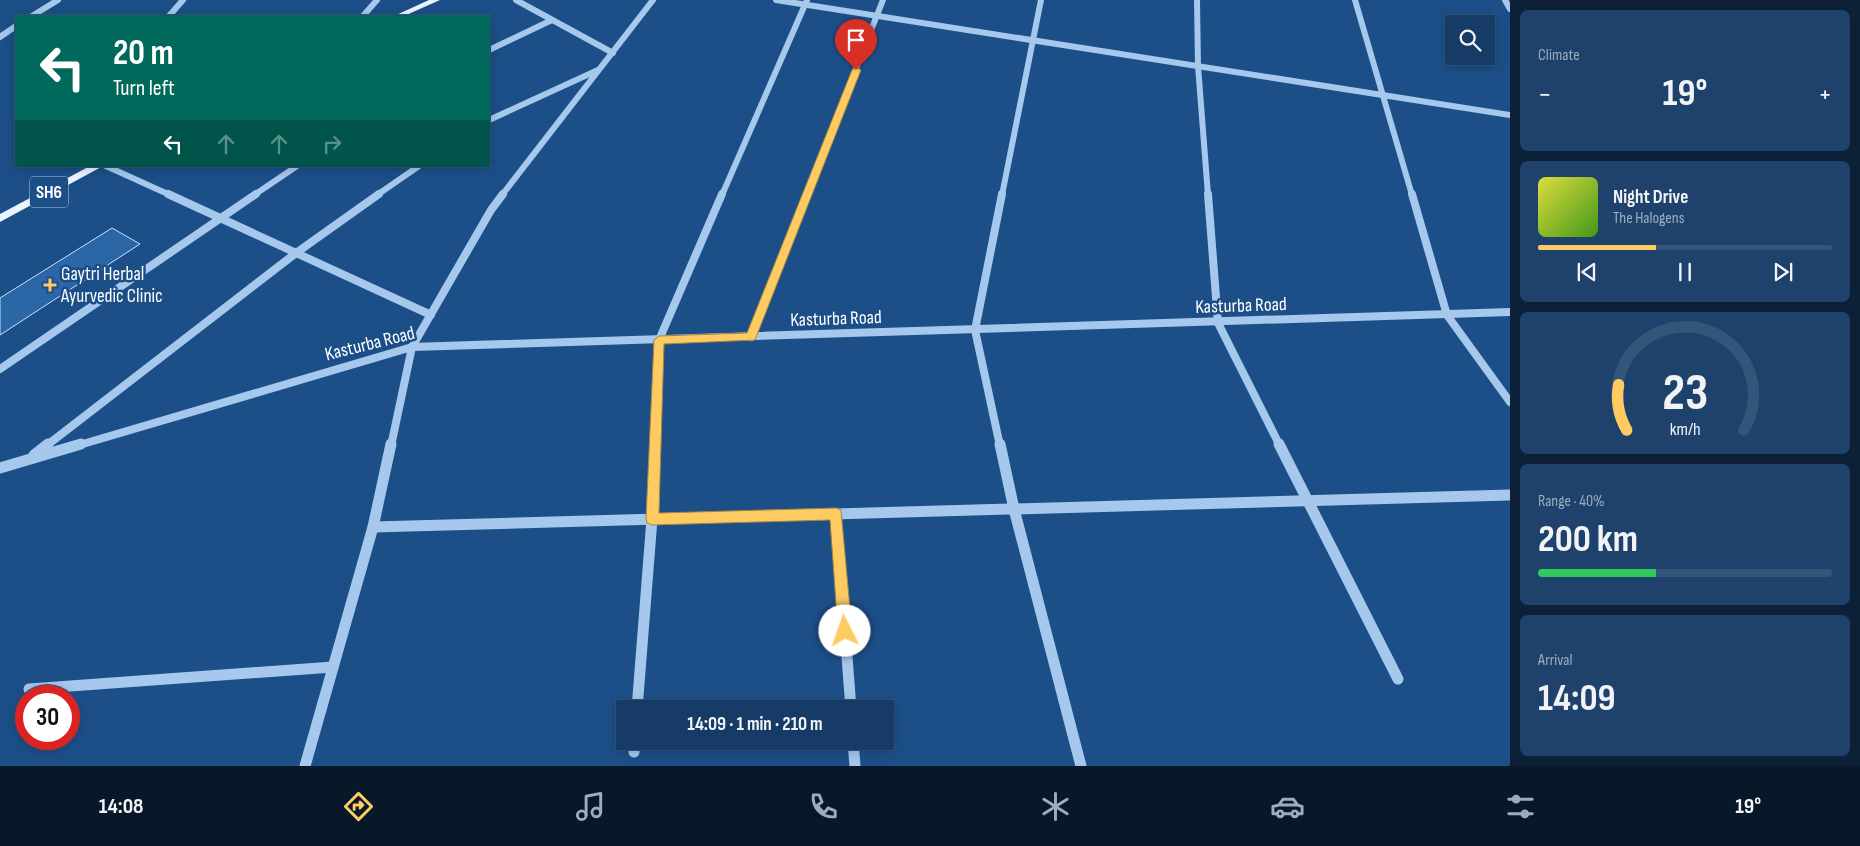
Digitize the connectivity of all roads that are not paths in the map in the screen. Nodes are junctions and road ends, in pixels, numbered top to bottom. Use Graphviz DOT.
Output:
graph roads {
  1 [pos="58,0"];
  2 [pos="183,0"];
  3 [pos="377,0"];
  4 [pos="436,0"];
  5 [pos="516,0"];
  6 [pos="654,0"];
  7 [pos="776,0"];
  8 [pos="883,0"];
  9 [pos="1042,0"];
  10 [pos="1197,0"];
  11 [pos="1355,0"];
  12 [pos="1506,0"];
  13 [pos="806,2"];
  14 [pos="1510,9"];
  15 [pos="34,15"];
  16 [pos="170,15"];
  17 [pos="364,15"];
  18 [pos="400,15"];
  19 [pos="878,16"];
  20 [pos="552,20"];
  21 [pos="15,27"];
  22 [pos="0,37"];
  23 [pos="1033,40"];
  24 [pos="490,50"];
  25 [pos="613,53"];
  26 [pos="1198,66"];
  27 [pos="600,69"];
  28 [pos="1383,95"];
  29 [pos="1510,115"];
  30 [pos="490,120"];
  31 [pos="96,167"];
  32 [pos="108,167"];
  33 [pos="296,167"];
  34 [pos="418,167"];
  35 [pos="0,218"];
  36 [pos="220,218"];
  37 [pos="296,253"];
  38 [pos="1510,312"];
  39 [pos="431,315"];
  40 [pos="1447,315"];
  41 [pos="1218,323"];
  42 [pos="975,330"];
  43 [pos="751,337"];
  44 [pos="659,340"];
  45 [pos="412,347"];
  46 [pos="0,369"];
  47 [pos="1510,402"];
  48 [pos="29,459"];
  49 [pos="0,468"];
  50 [pos="1510,495"];
  51 [pos="1308,500"];
  52 [pos="1014,509"];
  53 [pos="836,514"];
  54 [pos="652,519"];
  55 [pos="373,527"];
  56 [pos="333,667"];
  57 [pos="1398,679"];
  58 [pos="80,685"];
  59 [pos="638,700"];
  60 [pos="850,700"];
  61 [pos="854,750"];
  62 [pos="305,766"];
  63 [pos="855,766"];
  64 [pos="1081,766"];
  1 -- 15 [label="street"];
  2 -- 16 [label="street"];
  3 -- 17 [label="street"];
  4 -- 18 [label="main road"];
  5 -- 20 [label="street"];
  6 -- 25 [label="street"];
  7 -- 13 [label="street"];
  8 -- 19 [label="street"];
  9 -- 23 [label="street"];
  10 -- 26 [label="street"];
  11 -- 28 [label="street"];
  12 -- 14 [label="street"];
  13 -- 19 [label="street"];
  13 -- 44 [label="street"];
  19 -- 23 [label="street"];
  19 -- 43 [label="street"];
  20 -- 24 [label="street"];
  20 -- 25 [label="street"];
  21 -- 22 [label="street"];
  23 -- 26 [label="street"];
  23 -- 42 [label="street"];
  25 -- 27 [label="street"];
  26 -- 28 [label="street"];
  26 -- 41 [label="street"];
  27 -- 30 [label="street"];
  27 -- 39 [label="street"];
  28 -- 29 [label="street"];
  28 -- 40 [label="street"];
  31 -- 35 [label="main road, SH6"];
  32 -- 36 [label="street"];
  33 -- 36 [label="street"];
  34 -- 37 [label="street"];
  36 -- 37 [label="street"];
  36 -- 46 [label="street"];
  37 -- 39 [label="street"];
  37 -- 48 [label="street"];
  38 -- 40 [label="street, Kasturba Road"];
  39 -- 45 [label="street"];
  40 -- 41 [label="street, Kasturba Road"];
  40 -- 47 [label="street"];
  41 -- 42 [label="street, Kasturba Road"];
  41 -- 51 [label="street"];
  42 -- 43 [label="street, Kasturba Road"];
  42 -- 52 [label="street"];
  43 -- 44 [label="street, Kasturba Road"];
  44 -- 45 [label="street, Kasturba Road"];
  44 -- 54 [label="street"];
  45 -- 48 [label="street, Kasturba Road"];
  45 -- 55 [label="street"];
  48 -- 49 [label="street, Kasturba Road"];
  50 -- 51 [label="street"];
  51 -- 52 [label="street"];
  51 -- 57 [label="street"];
  52 -- 53 [label="street"];
  52 -- 64 [label="street"];
  53 -- 54 [label="street"];
  53 -- 60 [label="street"];
  54 -- 55 [label="street"];
  54 -- 59 [label="street"];
  55 -- 56 [label="street"];
  56 -- 58 [label="street"];
  56 -- 62 [label="street"];
  61 -- 63 [label="street"];
}
